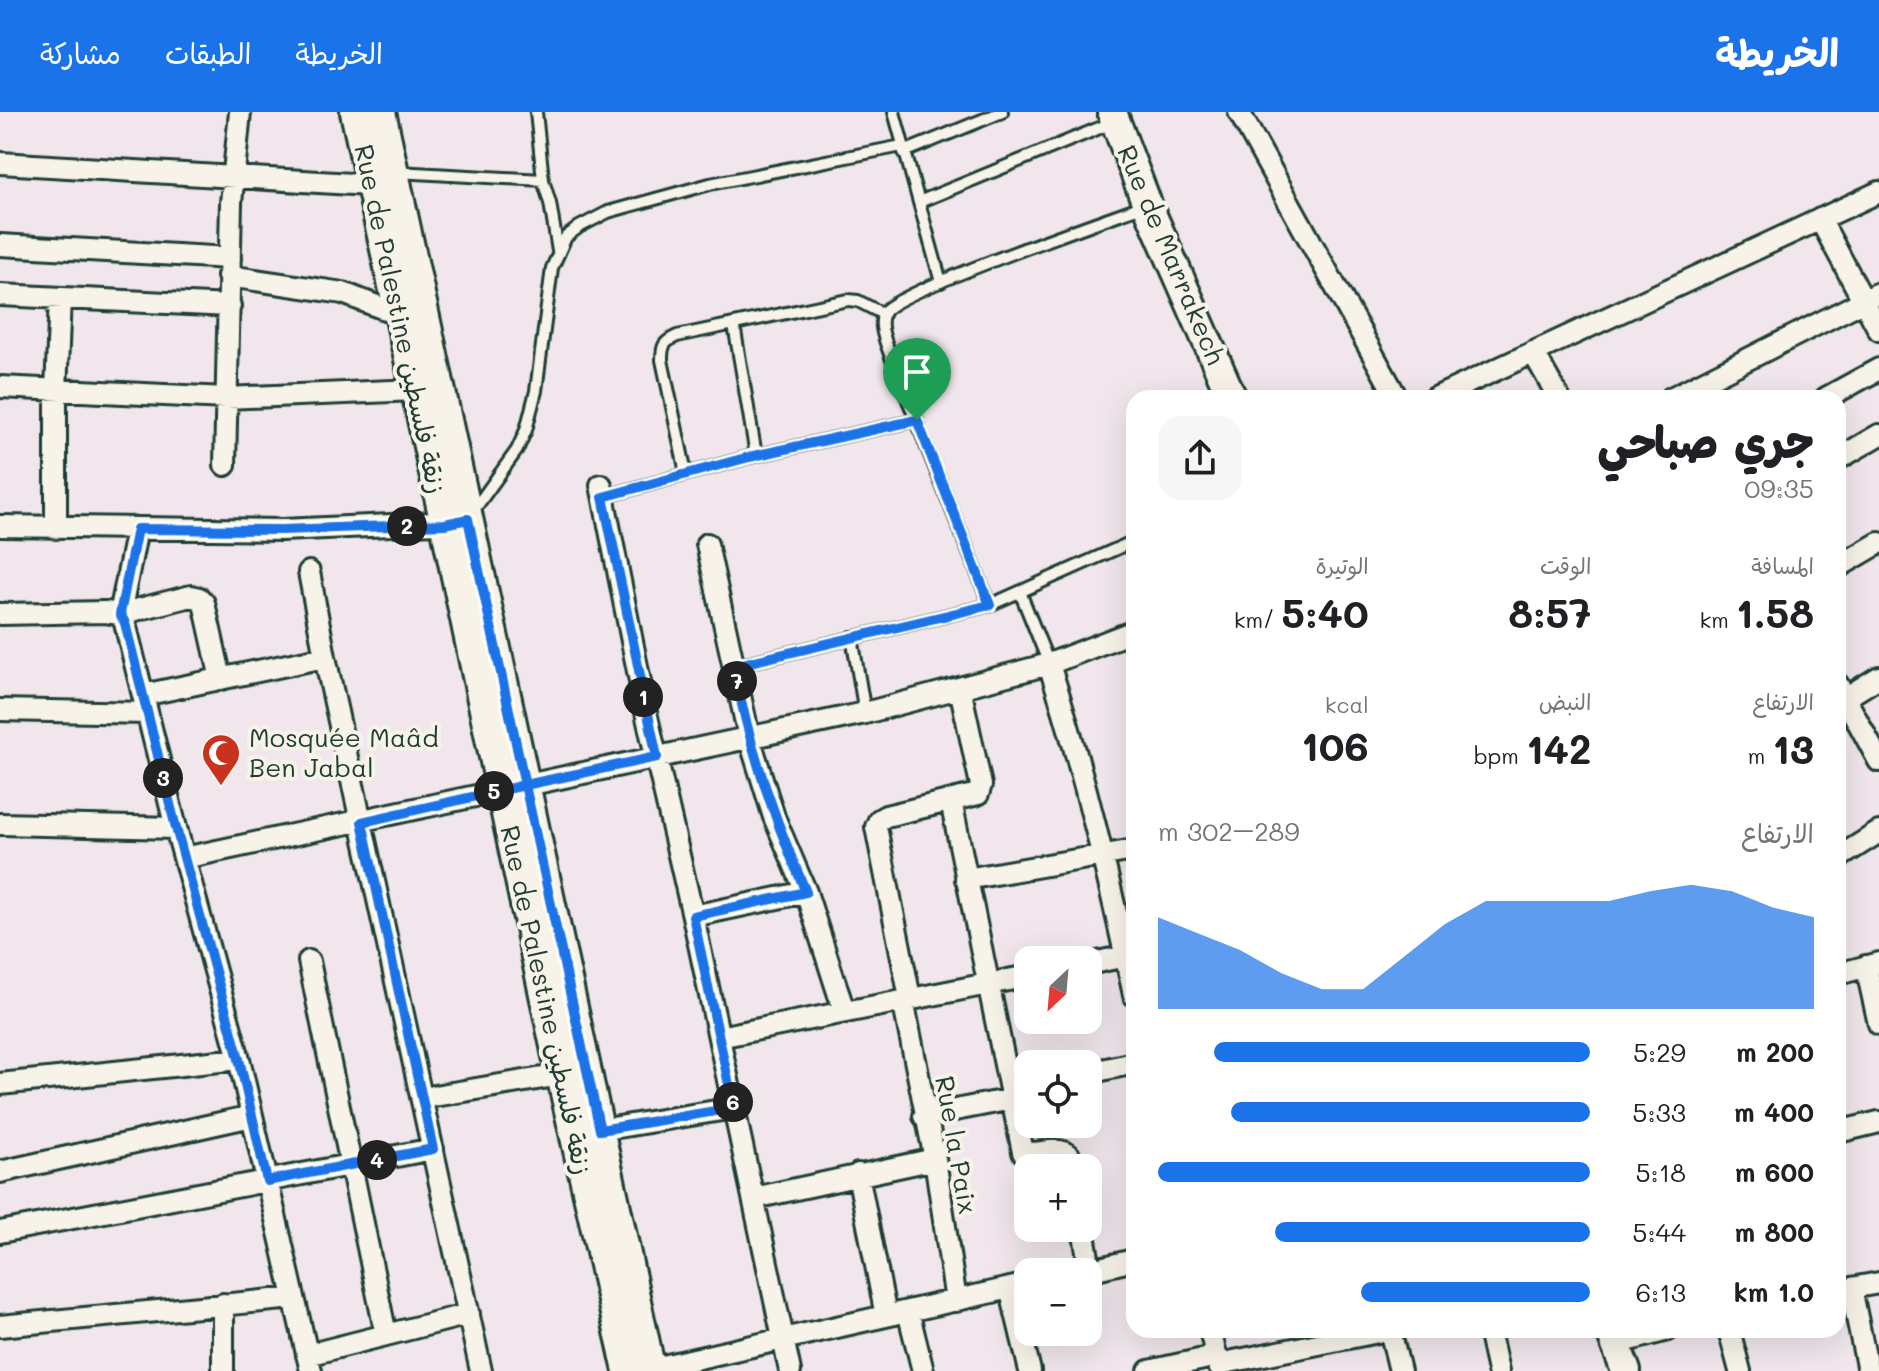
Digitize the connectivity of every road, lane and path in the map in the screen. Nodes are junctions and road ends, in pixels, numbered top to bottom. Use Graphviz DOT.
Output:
graph roads {
  1 [pos="240,112"];
  2 [pos="355,112"];
  3 [pos="381,112"];
  4 [pos="536,112"];
  5 [pos="894,112"];
  6 [pos="1002,112"];
  7 [pos="1239,112"];
  8 [pos="1114,117"];
  9 [pos="903,149"];
  10 [pos="0,163"];
  11 [pos="233,176"];
  12 [pos="381,178"];
  13 [pos="543,180"];
  14 [pos="1879,192"];
  15 [pos="919,202"];
  16 [pos="1147,204"];
  17 [pos="1820,219"];
  18 [pos="0,245"];
  19 [pos="558,251"];
  20 [pos="229,267"];
  21 [pos="941,282"];
  22 [pos="0,295"];
  23 [pos="1872,296"];
  24 [pos="60,298"];
  25 [pos="230,306"];
  26 [pos="883,314"];
  27 [pos="400,315"];
  28 [pos="734,325"];
  29 [pos="1879,330"];
  30 [pos="1533,352"];
  31 [pos="1879,369"];
  32 [pos="0,387"];
  33 [pos="416,390"];
  34 [pos="1228,390"];
  35 [pos="1393,390"];
  36 [pos="1452,390"];
  37 [pos="1554,390"];
  38 [pos="1687,390"];
  39 [pos="1841,390"];
  40 [pos="56,391"];
  41 [pos="226,398"];
  42 [pos="917,420"];
  43 [pos="1879,435"];
  44 [pos="1846,454"];
  45 [pos="756,455"];
  46 [pos="225,465"];
  47 [pos="686,473"];
  48 [pos="602,491"];
  49 [pos="457,522"];
  50 [pos="0,526"];
  51 [pos="56,528"];
  52 [pos="137,529"];
  53 [pos="1879,543"];
  54 [pos="707,544"];
  55 [pos="1126,545"];
  56 [pos="1846,562"];
  57 [pos="309,572"];
  58 [pos="1020,592"];
  59 [pos="990,605"];
  60 [pos="0,614"];
  61 [pos="120,614"];
  62 [pos="1126,634"];
  63 [pos="852,637"];
  64 [pos="325,657"];
  65 [pos="1049,664"];
  66 [pos="734,666"];
  67 [pos="1879,677"];
  68 [pos="221,679"];
  69 [pos="960,688"];
  70 [pos="1846,689"];
  71 [pos="1846,699"];
  72 [pos="145,704"];
  73 [pos="0,710"];
  74 [pos="865,713"];
  75 [pos="749,737"];
  76 [pos="657,757"];
  77 [pos="1879,761"];
  78 [pos="513,787"];
  79 [pos="951,801"];
  80 [pos="362,822"];
  81 [pos="0,824"];
  82 [pos="176,828"];
  83 [pos="1879,832"];
  84 [pos="1846,847"];
  85 [pos="1126,851"];
  86 [pos="1103,853"];
  87 [pos="184,858"];
  88 [pos="966,879"];
  89 [pos="806,892"];
  90 [pos="693,916"];
  91 [pos="1126,956"];
  92 [pos="309,961"];
  93 [pos="1102,961"];
  94 [pos="1873,964"];
  95 [pos="1846,972"];
  96 [pos="1014,979"];
  97 [pos="989,984"];
  98 [pos="906,999"];
  99 [pos="844,1011"];
  100 [pos="1879,1024"];
  101 [pos="719,1037"];
  102 [pos="239,1059"];
  103 [pos="1126,1065"];
  104 [pos="1102,1070"];
  105 [pos="561,1075"];
  106 [pos="1014,1080"];
  107 [pos="0,1084"];
  108 [pos="1014,1092"];
  109 [pos="422,1098"];
  110 [pos="734,1108"];
  111 [pos="252,1116"];
  112 [pos="924,1116"];
  113 [pos="1879,1122"];
  114 [pos="600,1130"];
  115 [pos="1846,1130"];
  116 [pos="1022,1138"];
  117 [pos="433,1149"];
  118 [pos="1029,1154"];
  119 [pos="1029,1154"];
  120 [pos="1067,1154"];
  121 [pos="935,1159"];
  122 [pos="351,1165"];
  123 [pos="0,1172"];
  124 [pos="858,1174"];
  125 [pos="267,1181"];
  126 [pos="754,1198"];
  127 [pos="0,1232"];
  128 [pos="1126,1262"];
  129 [pos="1102,1267"];
  130 [pos="1879,1283"];
  131 [pos="1014,1287"];
  132 [pos="1846,1289"];
  133 [pos="1846,1293"];
  134 [pos="294,1298"];
  135 [pos="956,1301"];
  136 [pos="223,1304"];
  137 [pos="908,1311"];
  138 [pos="469,1314"];
  139 [pos="886,1316"];
  140 [pos="0,1326"];
  141 [pos="386,1335"];
  142 [pos="1212,1338"];
  143 [pos="1349,1338"];
  144 [pos="1391,1338"];
  145 [pos="1491,1338"];
  146 [pos="1612,1338"];
  147 [pos="1731,1338"];
  148 [pos="784,1339"];
  149 [pos="1027,1346"];
  150 [pos="309,1363"];
  151 [pos="1219,1364"];
  152 [pos="643,1370"];
  153 [pos="223,1371"];
  154 [pos="481,1371"];
  155 [pos="790,1371"];
  156 [pos="923,1371"];
  157 [pos="1030,1371"];
  158 [pos="1149,1371"];
  159 [pos="1400,1371"];
  160 [pos="1498,1371"];
  161 [pos="1626,1371"];
  162 [pos="1740,1371"];
  163 [pos="1868,1371"];
  1 -- 11 [label="street"];
  2 -- 12 [label="main road, Rue de Palestine زنقة فلسطين"];
  3 -- 12 [label="main road, Rue de Palestine زنقة فلسطين"];
  4 -- 13 [label="lane"];
  5 -- 9 [label="lane"];
  6 -- 9 [label="lane"];
  7 -- 35 [label="street"];
  8 -- 15 [label="lane"];
  8 -- 16 [label="main road, Rue de Marrakech"];
  9 -- 15 [label="lane"];
  9 -- 19 [label="lane"];
  10 -- 11 [label="street"];
  11 -- 12 [label="street"];
  11 -- 20 [label="street"];
  12 -- 13 [label="lane"];
  12 -- 27 [label="main road, Rue de Palestine زنقة فلسطين"];
  12 -- 49 [label="main road, Rue de Palestine زنقة فلسطين"];
  13 -- 19 [label="lane"];
  14 -- 17 [label="street"];
  15 -- 21 [label="lane"];
  16 -- 21 [label="lane"];
  16 -- 34 [label="main road, Rue de Marrakech"];
  17 -- 23 [label="street"];
  17 -- 30 [label="street"];
  18 -- 20 [label="street"];
  19 -- 49 [label="lane"];
  20 -- 25 [label="street"];
  20 -- 27 [label="street"];
  21 -- 26 [label="lane"];
  22 -- 24 [label="street"];
  23 -- 29 [label="street"];
  23 -- 38 [label="street"];
  24 -- 25 [label="street"];
  24 -- 40 [label="street"];
  25 -- 41 [label="street"];
  26 -- 28 [label="lane"];
  26 -- 42 [label="lane"];
  27 -- 33 [label="main road, Rue de Palestine زنقة فلسطين"];
  28 -- 45 [label="lane"];
  28 -- 47 [label="lane"];
  30 -- 36 [label="street"];
  30 -- 37 [label="street"];
  31 -- 39 [label="street"];
  32 -- 40 [label="street"];
  33 -- 41 [label="street"];
  33 -- 49 [label="main road, Rue de Palestine زنقة فلسطين"];
  40 -- 41 [label="street"];
  40 -- 51 [label="street"];
  41 -- 46 [label="street"];
  42 -- 45 [label="lane"];
  42 -- 59 [label="lane"];
  43 -- 44 [label="street"];
  45 -- 47 [label="lane"];
  47 -- 48 [label="lane"];
  48 -- 76 [label="street"];
  49 -- 52 [label="street"];
  49 -- 78 [label="main road, Rue de Palestine زنقة فلسطين"];
  50 -- 51 [label="street"];
  51 -- 52 [label="street"];
  52 -- 61 [label="street"];
  53 -- 56 [label="street"];
  54 -- 66 [label="street"];
  55 -- 58 [label="lane"];
  57 -- 64 [label="street"];
  58 -- 59 [label="lane"];
  58 -- 65 [label="lane"];
  59 -- 63 [label="lane"];
  60 -- 61 [label="street"];
  61 -- 68 [label="street"];
  61 -- 72 [label="street"];
  62 -- 65 [label="street"];
  63 -- 66 [label="lane"];
  63 -- 74 [label="lane"];
  64 -- 68 [label="street"];
  64 -- 80 [label="street"];
  65 -- 69 [label="street"];
  65 -- 86 [label="street"];
  66 -- 75 [label="street"];
  67 -- 70 [label="street"];
  68 -- 72 [label="street"];
  69 -- 74 [label="street"];
  69 -- 79 [label="street"];
  71 -- 77 [label="street"];
  72 -- 73 [label="street"];
  72 -- 82 [label="street"];
  74 -- 75 [label="street"];
  75 -- 76 [label="street"];
  75 -- 89 [label="street"];
  76 -- 78 [label="street"];
  76 -- 90 [label="street"];
  78 -- 80 [label="street"];
  78 -- 105 [label="main road, Rue de Palestine زنقة فلسطين"];
  78 -- 114 [label="main road, Rue de Palestine زنقة فلسطين"];
  79 -- 88 [label="street"];
  79 -- 98 [label="street, Rue la Paix"];
  80 -- 87 [label="street"];
  80 -- 109 [label="street"];
  81 -- 82 [label="street"];
  82 -- 87 [label="street"];
  83 -- 84 [label="street"];
  85 -- 86 [label="street"];
  86 -- 88 [label="street"];
  86 -- 91 [label="street"];
  87 -- 102 [label="street"];
  88 -- 97 [label="street"];
  89 -- 90 [label="street"];
  89 -- 99 [label="street"];
  90 -- 101 [label="street"];
  91 -- 93 [label="street"];
  92 -- 122 [label="street"];
  94 -- 95 [label="street"];
  94 -- 100 [label="street"];
  96 -- 97 [label="street"];
  97 -- 98 [label="street"];
  97 -- 106 [label="street"];
  98 -- 99 [label="street"];
  98 -- 112 [label="street, Rue la Paix"];
  99 -- 101 [label="street"];
  101 -- 110 [label="street"];
  102 -- 107 [label="street"];
  102 -- 111 [label="street"];
  103 -- 104 [label="street"];
  105 -- 109 [label="street"];
  105 -- 152 [label="main road, Rue de Palestine زنقة فلسطين"];
  108 -- 112 [label="street"];
  109 -- 117 [label="street"];
  110 -- 114 [label="street"];
  110 -- 126 [label="street"];
  111 -- 123 [label="street"];
  111 -- 125 [label="street"];
  112 -- 121 [label="street, Rue la Paix"];
  113 -- 115 [label="street"];
  114 -- 152 [label="main road, Rue de Palestine زنقة فلسطين"];
  116 -- 119 [label="street"];
  117 -- 122 [label="street"];
  117 -- 138 [label="street"];
  118 -- 120 [label="street"];
  121 -- 124 [label="street"];
  121 -- 135 [label="street, Rue la Paix"];
  122 -- 125 [label="street"];
  122 -- 141 [label="street"];
  124 -- 126 [label="street"];
  124 -- 139 [label="street"];
  125 -- 127 [label="street"];
  125 -- 134 [label="street"];
  126 -- 148 [label="street"];
  128 -- 129 [label="street"];
  130 -- 132 [label="street"];
  131 -- 135 [label="street"];
  133 -- 163 [label="street"];
  134 -- 136 [label="street"];
  134 -- 150 [label="street"];
  135 -- 137 [label="street"];
  136 -- 140 [label="street"];
  136 -- 153 [label="street"];
  137 -- 139 [label="street"];
  137 -- 156 [label="street"];
  138 -- 141 [label="street"];
  138 -- 154 [label="street"];
  139 -- 148 [label="street"];
  141 -- 150 [label="street"];
  142 -- 151 [label="street"];
  143 -- 151 [label="street"];
  144 -- 159 [label="street"];
  145 -- 160 [label="street"];
  146 -- 161 [label="main road"];
  147 -- 162 [label="street"];
  148 -- 152 [label="street"];
  148 -- 155 [label="street"];
  149 -- 157 [label="street"];
  151 -- 158 [label="street"];
}
